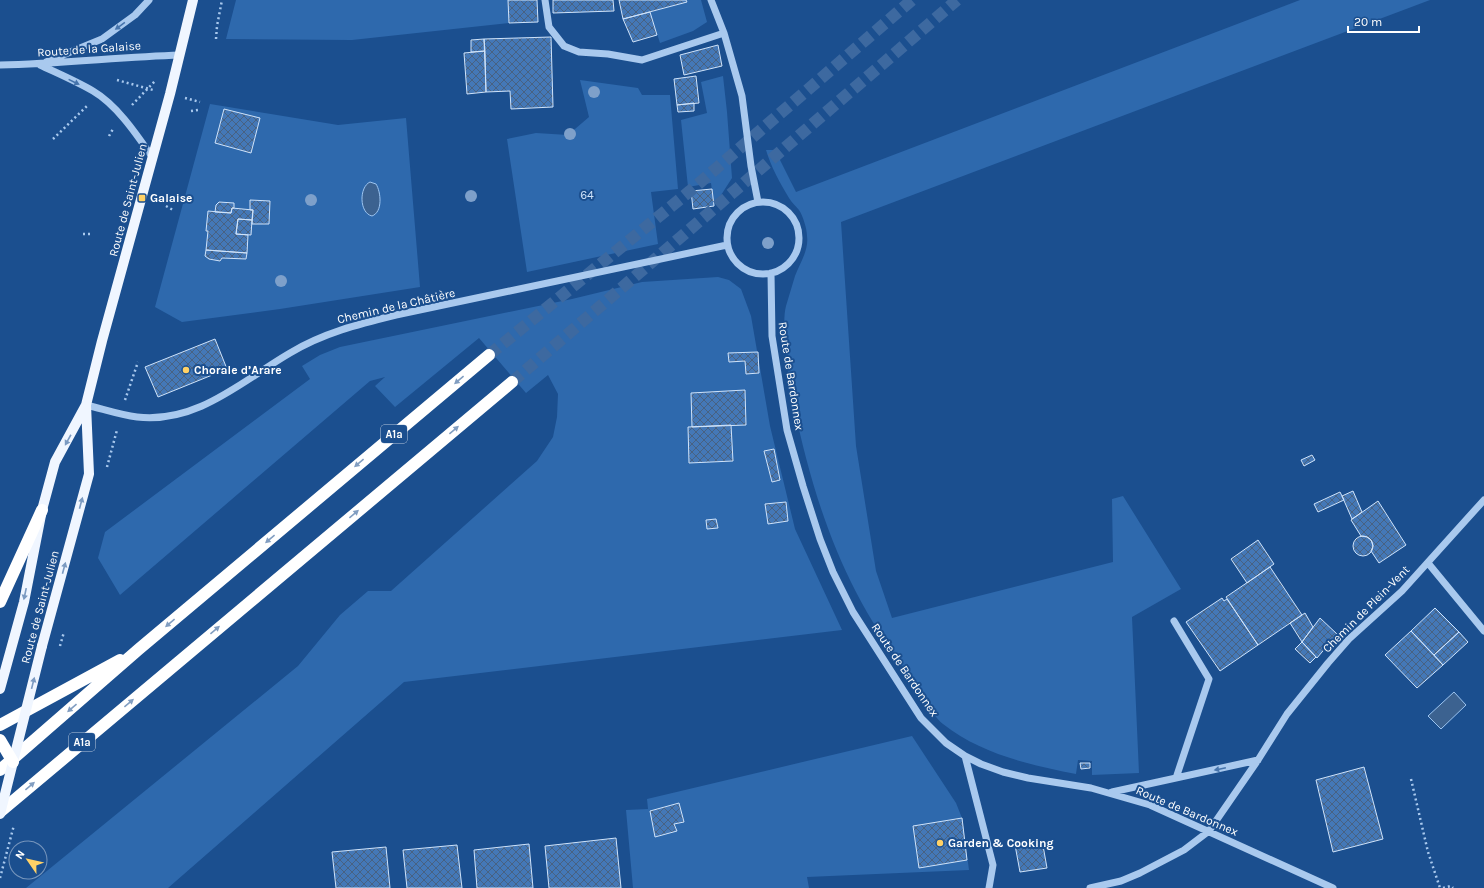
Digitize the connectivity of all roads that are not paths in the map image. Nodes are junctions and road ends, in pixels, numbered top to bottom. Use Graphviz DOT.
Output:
graph roads {
  1 [pos="149,0"];
  2 [pos="193,0"];
  3 [pos="545,0"];
  4 [pos="711,0"];
  5 [pos="724,34"];
  6 [pos="180,55"];
  7 [pos="40,64"];
  8 [pos="0,65"];
  9 [pos="153,158"];
  10 [pos="758,202"];
  11 [pos="727,245"];
  12 [pos="771,273"];
  13 [pos="489,355"];
  14 [pos="512,382"];
  15 [pos="86,406"];
  16 [pos="1484,500"];
  17 [pos="42,510"];
  18 [pos="1428,563"];
  19 [pos="0,602"];
  20 [pos="1174,620"];
  21 [pos="1484,631"];
  22 [pos="139,649"];
  23 [pos="0,689"];
  24 [pos="0,725"];
  25 [pos="0,740"];
  26 [pos="965,756"];
  27 [pos="1258,760"];
  28 [pos="13,762"];
  29 [pos="0,770"];
  30 [pos="1176,778"];
  31 [pos="1112,792"];
  32 [pos="0,813"];
  33 [pos="1209,831"];
  34 [pos="989,888"];
  35 [pos="1090,888"];
  36 [pos="1334,888"];
  1 -- 7 [label="street, one-way"];
  2 -- 6 [label="main road, Route de Saint-Julien"];
  3 -- 5 [label="street"];
  4 -- 5 [label="street"];
  5 -- 10 [label="street"];
  6 -- 7 [label="street, Route de la Galaise"];
  6 -- 9 [label="main road, Route de Saint-Julien"];
  7 -- 8 [label="street, Route de la Galaise"];
  7 -- 9 [label="street, one-way"];
  9 -- 15 [label="main road, Route de Saint-Julien"];
  10 -- 11 [label="street"];
  10 -- 12 [label="street"];
  11 -- 12 [label="street"];
  11 -- 15 [label="street, Chemin de la Châtière"];
  12 -- 26 [label="street, Route de Bardonnex"];
  13 -- 22 [label="highway, A1a, one-way"];
  32 -- 14 [label="highway, A1a, one-way"];
  15 -- 17 [label="main road, Route de Saint-Julien, one-way"];
  28 -- 15 [label="main road, Route de Saint-Julien, one-way, bridge"];
  16 -- 18 [label="street, Chemin de Plein-Vent"];
  17 -- 19 [label="highway"];
  17 -- 23 [label="main road, Route de Saint-Julien, one-way"];
  18 -- 21 [label="street"];
  18 -- 27 [label="street, Chemin de Plein-Vent"];
  20 -- 30 [label="street"];
  22 -- 24 [label="highway, A1a"];
  22 -- 29 [label="highway, A1a, one-way"];
  25 -- 28 [label="highway, bridge"];
  26 -- 31 [label="street, Route de Bardonnex"];
  26 -- 34 [label="street"];
  27 -- 30 [label="street, one-way"];
  27 -- 33 [label="street, Chemin de Plein-Vent"];
  28 -- 32 [label="main road, Route de Saint-Julien, bridge"];
  30 -- 31 [label="street"];
  31 -- 33 [label="street, Route de Bardonnex"];
  33 -- 35 [label="street, Chemin de Plein-Vent"];
  33 -- 36 [label="street, Route de Bardonnex"];
}
